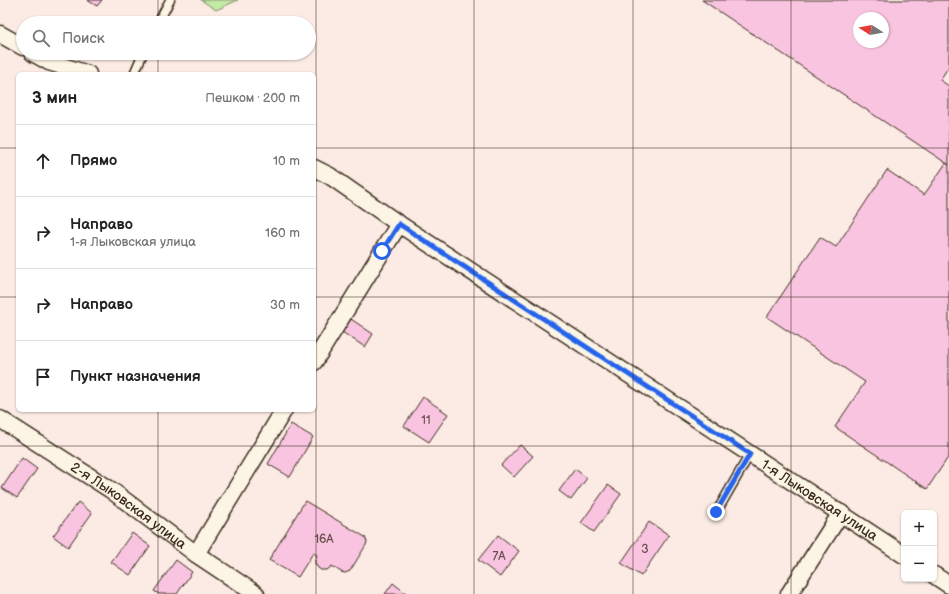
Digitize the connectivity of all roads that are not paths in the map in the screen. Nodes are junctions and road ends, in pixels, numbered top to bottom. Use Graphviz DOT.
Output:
graph roads {
  1 [pos="170,0"];
  2 [pos="162,16"];
  3 [pos="0,34"];
  4 [pos="16,43"];
  5 [pos="45,60"];
  6 [pos="140,60"];
  7 [pos="82,72"];
  8 [pos="135,72"];
  9 [pos="316,169"];
  10 [pos="399,224"];
  11 [pos="316,359"];
  12 [pos="283,412"];
  13 [pos="0,419"];
  14 [pos="750,454"];
  15 [pos="716,512"];
  16 [pos="841,513"];
  17 [pos="901,553"];
  18 [pos="196,554"];
  19 [pos="937,577"];
  20 [pos="949,584"];
  21 [pos="256,594"];
  22 [pos="789,594"];
  1 -- 2 [label="lane"];
  3 -- 4 [label="street"];
  5 -- 7 [label="street"];
  6 -- 8 [label="lane"];
  9 -- 10 [label="street, 1-я Лыковская улица"];
  10 -- 11 [label="street"];
  10 -- 14 [label="street, 1-я Лыковская улица"];
  12 -- 18 [label="street"];
  13 -- 18 [label="street, 2-я Лыковская улица"];
  14 -- 15 [label="lane"];
  14 -- 16 [label="street, 1-я Лыковская улица"];
  16 -- 17 [label="street, 1-я Лыковская улица"];
  16 -- 22 [label="street"];
  18 -- 21 [label="street, 2-я Лыковская улица"];
  19 -- 20 [label="street"];
}
